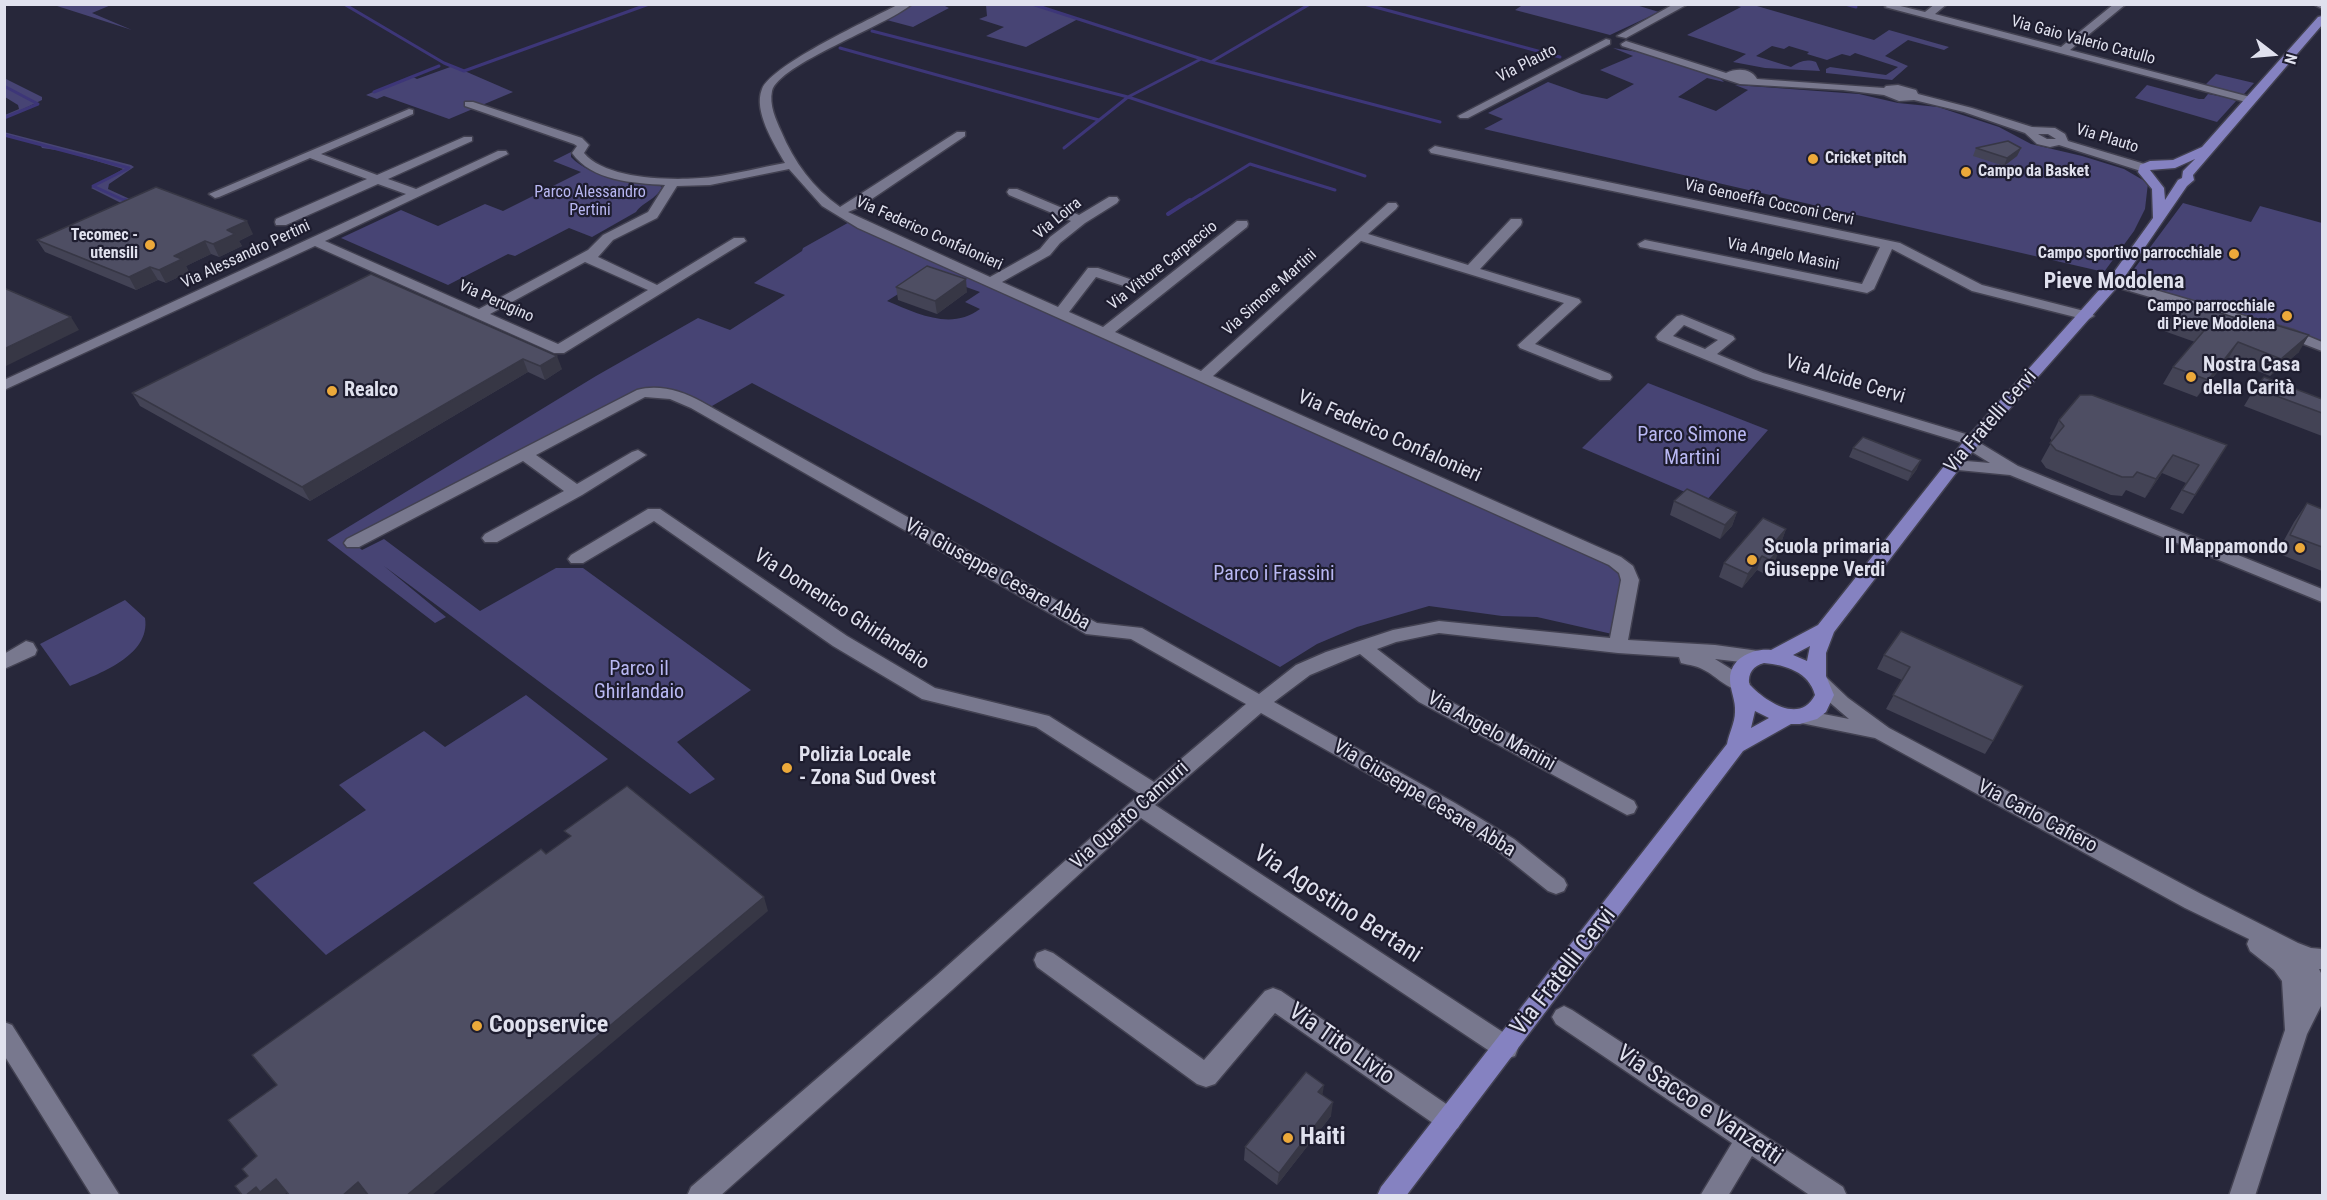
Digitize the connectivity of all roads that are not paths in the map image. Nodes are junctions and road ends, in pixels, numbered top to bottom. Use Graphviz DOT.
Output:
graph roads {
  1 [pos="907,4"];
  2 [pos="1683,4"];
  3 [pos="1942,4"];
  4 [pos="2121,4"];
  5 [pos="2318,4"];
  6 [pos="2322,6"];
  7 [pos="1890,7"];
  8 [pos="1927,15"];
  9 [pos="2322,19"];
  10 [pos="1624,40"];
  11 [pos="2061,51"];
  12 [pos="2250,100"];
  13 [pos="469,104"];
  14 [pos="409,112"];
  15 [pos="1464,116"];
  16 [pos="961,134"];
  17 [pos="468,139"];
  18 [pos="2207,149"];
  19 [pos="1435,150"];
  20 [pos="310,154"];
  21 [pos="502,154"];
  22 [pos="792,165"];
  23 [pos="2160,165"];
  24 [pos="2147,173"];
  25 [pos="377,179"];
  26 [pos="2184,179"];
  27 [pos="673,182"];
  28 [pos="1013,192"];
  29 [pos="215,194"];
  30 [pos="417,194"];
  31 [pos="1113,200"];
  32 [pos="1392,206"];
  33 [pos="839,212"];
  34 [pos="2159,217"];
  35 [pos="1080,219"];
  36 [pos="281,222"];
  37 [pos="1516,222"];
  38 [pos="1242,224"];
  39 [pos="1360,236"];
  40 [pos="314,241"];
  41 [pos="739,241"];
  42 [pos="1645,244"];
  43 [pos="1887,245"];
  44 [pos="592,253"];
  45 [pos="1471,270"];
  46 [pos="992,282"];
  47 [pos="2114,282"];
  48 [pos="1136,286"];
  49 [pos="658,290"];
  50 [pos="485,311"];
  51 [pos="1061,313"];
  52 [pos="2087,315"];
  53 [pos="1105,333"];
  54 [pos="2322,347"];
  55 [pos="1707,355"];
  56 [pos="1203,377"];
  57 [pos="1605,377"];
  58 [pos="4,386"];
  59 [pos="1971,442"];
  60 [pos="524,453"];
  61 [pos="638,455"];
  62 [pos="1954,465"];
  63 [pos="2012,470"];
  64 [pos="576,490"];
  65 [pos="491,538"];
  66 [pos="353,543"];
  67 [pos="577,559"];
  68 [pos="2322,596"];
  69 [pos="1825,630"];
  70 [pos="1363,646"];
  71 [pos="1618,646"];
  72 [pos="26,648"];
  73 [pos="1642,648"];
  74 [pos="1766,657"];
  75 [pos="4,662"];
  76 [pos="1818,680"];
  77 [pos="1741,687"];
  78 [pos="1259,704"];
  79 [pos="1793,716"];
  80 [pos="1882,733"];
  81 [pos="1736,746"];
  82 [pos="1148,800"];
  83 [pos="1627,807"];
  84 [pos="1556,885"];
  85 [pos="2193,901"];
  86 [pos="2290,950"];
  87 [pos="2322,959"];
  88 [pos="1045,960"];
  89 [pos="2317,1003"];
  90 [pos="1564,1017"];
  91 [pos="4,1033"];
  92 [pos="2296,1033"];
  93 [pos="1506,1048"];
  94 [pos="1449,1120"];
  95 [pos="1748,1139"];
  96 [pos="2243,1195"];
  97 [pos="107,1196"];
  98 [pos="700,1196"];
  99 [pos="1390,1196"];
  100 [pos="1713,1196"];
  101 [pos="1834,1196"];
  1 -- 22 [label="street, Via Federico Confalonieri"];
  2 -- 10 [label="street, Via Plauto"];
  3 -- 8 [label="street"];
  4 -- 11 [label="street"];
  5 -- 6 [label="street"];
  7 -- 8 [label="street, Via Gaio Valerio Catullo"];
  8 -- 11 [label="street, Via Gaio Valerio Catullo"];
  9 -- 12 [label="main road, Via Fratelli Cervi"];
  10 -- 15 [label="street, Via Plauto"];
  10 -- 24 [label="street, Via Plauto"];
  11 -- 12 [label="street, Via Gaio Valerio Catullo"];
  12 -- 18 [label="main road, Via Fratelli Cervi"];
  13 -- 27 [label="street"];
  14 -- 20 [label="street"];
  16 -- 33 [label="street"];
  17 -- 25 [label="street"];
  18 -- 23 [label="main road, Via Fratelli Cervi"];
  18 -- 26 [label="main road, Via Fratelli Cervi"];
  19 -- 43 [label="street, Via Genoeffa Cocconi Cervi"];
  20 -- 25 [label="street"];
  20 -- 29 [label="street"];
  21 -- 30 [label="street, Via Alessandro Pertini"];
  22 -- 27 [label="street"];
  22 -- 33 [label="street, Via Federico Confalonieri"];
  23 -- 24 [label="main road, Via Fratelli Cervi"];
  23 -- 26 [label="main road, Via Fratelli Cervi"];
  24 -- 26 [label="main road"];
  24 -- 34 [label="main road"];
  25 -- 30 [label="street"];
  25 -- 36 [label="street"];
  26 -- 34 [label="main road, Via Fratelli Cervi"];
  27 -- 44 [label="street, Via Perugino"];
  28 -- 35 [label="street"];
  30 -- 40 [label="street, Via Alessandro Pertini"];
  31 -- 35 [label="street, Via Loira"];
  32 -- 39 [label="street, Via Simone Martini"];
  33 -- 46 [label="street, Via Federico Confalonieri"];
  34 -- 47 [label="main road, Via Fratelli Cervi"];
  35 -- 46 [label="street, Via Loira"];
  37 -- 45 [label="street"];
  38 -- 53 [label="street, Via Vittore Carpaccio"];
  39 -- 45 [label="street"];
  39 -- 56 [label="street, Via Simone Martini"];
  40 -- 49 [label="street, Via Perugino"];
  40 -- 58 [label="street, Via Alessandro Pertini"];
  41 -- 49 [label="street, Via Perugino"];
  42 -- 43 [label="street, Via Angelo Masini"];
  43 -- 52 [label="street, Via Genoeffa Cocconi Cervi"];
  44 -- 49 [label="street"];
  44 -- 50 [label="street, Via Perugino"];
  45 -- 57 [label="street"];
  46 -- 51 [label="street, Via Federico Confalonieri"];
  47 -- 52 [label="main road, Via Fratelli Cervi"];
  47 -- 54 [label="street"];
  48 -- 51 [label="street"];
  51 -- 53 [label="street, Via Federico Confalonieri"];
  52 -- 59 [label="main road, Via Fratelli Cervi"];
  53 -- 56 [label="street, Via Federico Confalonieri"];
  55 -- 59 [label="street, Via Alcide Cervi"];
  56 -- 71 [label="street, Via Federico Confalonieri"];
  59 -- 62 [label="main road, Via Fratelli Cervi"];
  59 -- 63 [label="street, Via Alcide Cervi"];
  60 -- 64 [label="street"];
  60 -- 66 [label="street, Via Giuseppe Cesare Abba"];
  60 -- 78 [label="street, Via Giuseppe Cesare Abba"];
  61 -- 64 [label="street"];
  62 -- 63 [label="street"];
  62 -- 69 [label="main road, Via Fratelli Cervi"];
  63 -- 68 [label="street"];
  64 -- 65 [label="street"];
  67 -- 82 [label="street, Via Domenico Ghirlandaio"];
  69 -- 74 [label="main road, Via Fratelli Cervi"];
  69 -- 76 [label="main road, Via Fratelli Cervi"];
  70 -- 71 [label="street, Via Quarto Camurri"];
  70 -- 78 [label="street, Via Quarto Camurri"];
  70 -- 83 [label="street, Via Angelo Manini"];
  71 -- 73 [label="street, Via Quarto Camurri"];
  72 -- 75 [label="street"];
  73 -- 74 [label="street, Via Quarto Camurri"];
  73 -- 77 [label="street, Via Quarto Camurri"];
  74 -- 76 [label="main road"];
  74 -- 77 [label="main road, Via Fratelli Cervi"];
  76 -- 79 [label="main road, Via Fratelli Cervi"];
  76 -- 80 [label="street, Via Carlo Cafiero"];
  77 -- 79 [label="main road"];
  77 -- 81 [label="main road, Via Fratelli Cervi"];
  78 -- 82 [label="street, Via Quarto Camurri"];
  78 -- 84 [label="street, Via Giuseppe Cesare Abba"];
  79 -- 80 [label="street, Via Carlo Cafiero"];
  79 -- 81 [label="main road, Via Fratelli Cervi"];
  80 -- 85 [label="street, Via Carlo Cafiero"];
  81 -- 93 [label="main road, Via Fratelli Cervi"];
  82 -- 93 [label="street, Via Agostino Bertani"];
  82 -- 98 [label="street, Via Quarto Camurri"];
  85 -- 86 [label="street, Via Carlo Cafiero"];
  85 -- 92 [label="street, Via Carlo Cafiero"];
  86 -- 87 [label="street"];
  86 -- 89 [label="street, Via Carlo Cafiero"];
  88 -- 94 [label="street, Via Tito Livio"];
  89 -- 92 [label="street, Via Carlo Cafiero"];
  90 -- 95 [label="street, Via Sacco e Vanzetti"];
  91 -- 97 [label="street"];
  92 -- 96 [label="street, Via Carlo Cafiero"];
  93 -- 94 [label="main road, Via Fratelli Cervi"];
  94 -- 99 [label="main road, Via Fratelli Cervi"];
  95 -- 100 [label="street"];
  95 -- 101 [label="street, Via Sacco e Vanzetti"];
}
